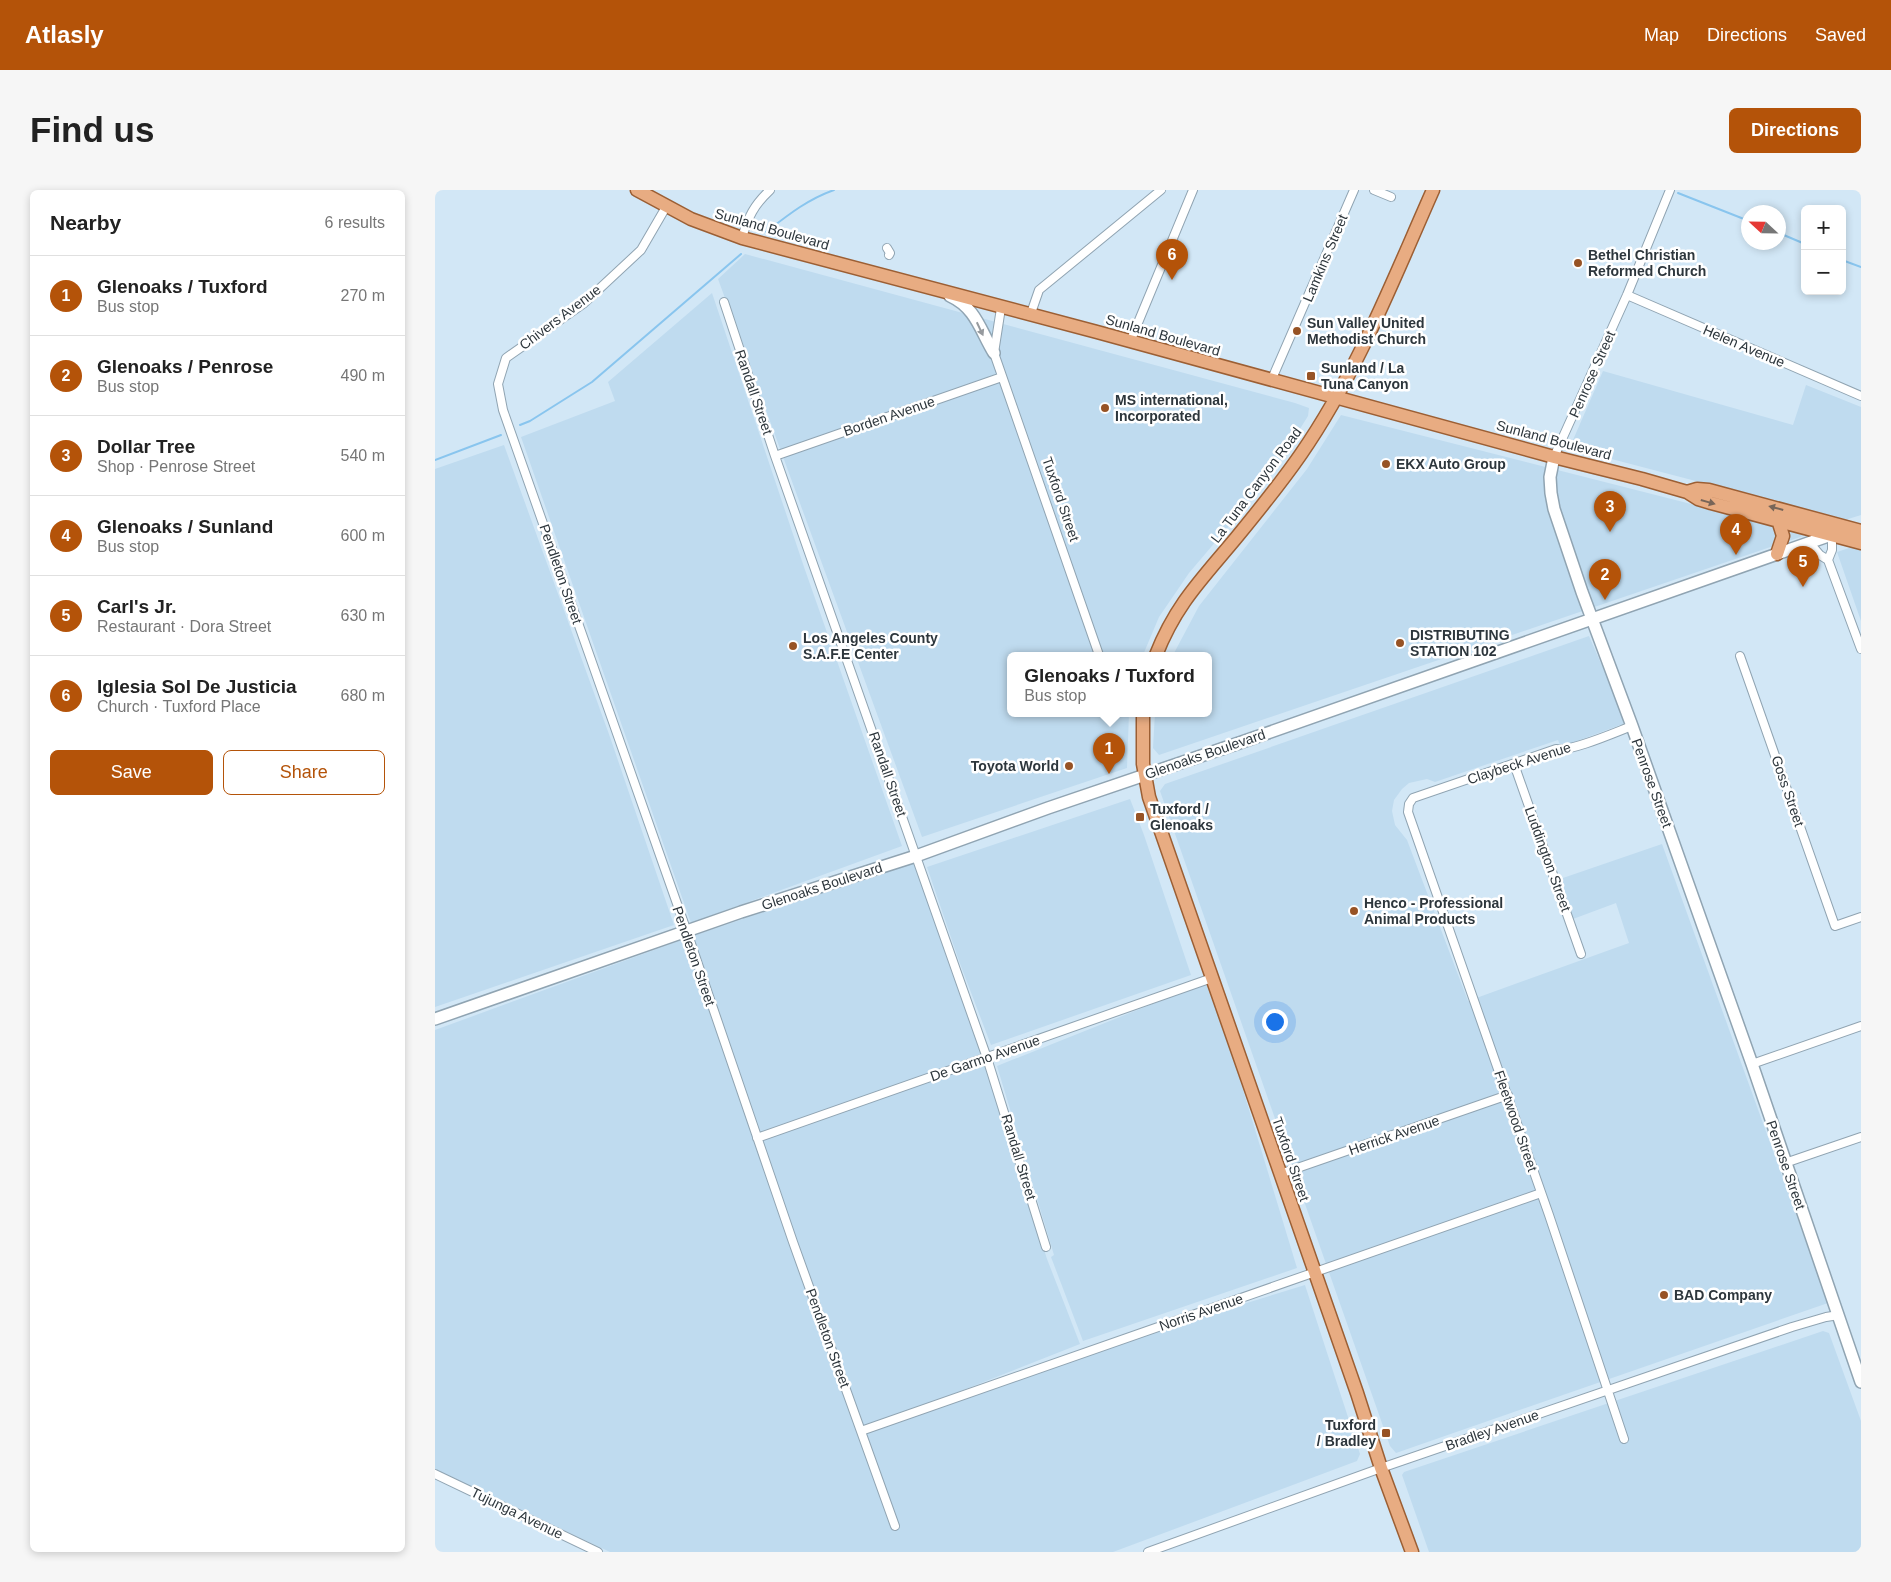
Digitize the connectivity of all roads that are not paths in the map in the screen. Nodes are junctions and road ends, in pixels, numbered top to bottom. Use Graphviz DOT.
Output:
graph roads {
  1 [pos="637,190"];
  2 [pos="770,190"];
  3 [pos="1161,190"];
  4 [pos="1193,190"];
  5 [pos="1354,190"];
  6 [pos="1374,190"];
  7 [pos="1433,190"];
  8 [pos="1670,190"];
  9 [pos="1391,197"];
  10 [pos="666,207"];
  11 [pos="742,238"];
  12 [pos="935,290"];
  13 [pos="1627,295"];
  14 [pos="724,302"];
  15 [pos="1001,308"];
  16 [pos="1030,316"];
  17 [pos="1130,342"];
  18 [pos="994,353"];
  19 [pos="1002,377"];
  20 [pos="1271,381"];
  21 [pos="498,384"];
  22 [pos="1861,396"];
  23 [pos="1335,398"];
  24 [pos="775,456"];
  25 [pos="1553,457"];
  26 [pos="1687,492"];
  27 [pos="1779,520"];
  28 [pos="1858,529"];
  29 [pos="1832,534"];
  30 [pos="1809,542"];
  31 [pos="1861,542"];
  32 [pos="1777,554"];
  33 [pos="1828,560"];
  34 [pos="1592,619"];
  35 [pos="1861,649"];
  36 [pos="1098,652"];
  37 [pos="1157,652"];
  38 [pos="1740,656"];
  39 [pos="1143,717"];
  40 [pos="1632,726"];
  41 [pos="1514,764"];
  42 [pos="1145,776"];
  43 [pos="1409,804"];
  44 [pos="916,856"];
  45 [pos="1861,917"];
  46 [pos="687,932"];
  47 [pos="1581,954"];
  48 [pos="1212,978"];
  49 [pos="435,1019"];
  50 [pos="1861,1026"];
  51 [pos="987,1058"];
  52 [pos="1752,1064"];
  53 [pos="1508,1096"];
  54 [pos="1861,1136"];
  55 [pos="757,1138"];
  56 [pos="1785,1163"];
  57 [pos="1280,1174"];
  58 [pos="1541,1193"];
  59 [pos="1046,1248"];
  60 [pos="1315,1273"];
  61 [pos="1839,1315"];
  62 [pos="1861,1382"];
  63 [pos="1609,1390"];
  64 [pos="861,1431"];
  65 [pos="1624,1439"];
  66 [pos="1381,1468"];
  67 [pos="435,1474"];
  68 [pos="895,1526"];
  69 [pos="598,1552"];
  70 [pos="1148,1552"];
  71 [pos="1412,1552"];
  1 -- 10 [label="main road, Sunland Boulevard"];
  2 -- 11 [label="street"];
  3 -- 16 [label="street"];
  4 -- 17 [label="street"];
  5 -- 20 [label="street, Lamkins Street"];
  6 -- 9 [label="street"];
  7 -- 23 [label="main road, La Tuna Canyon Road"];
  8 -- 13 [label="street, Penrose Street"];
  10 -- 11 [label="main road, Sunland Boulevard"];
  10 -- 21 [label="street, Chivers Avenue"];
  11 -- 12 [label="main road, Sunland Boulevard"];
  12 -- 15 [label="main road, Sunland Boulevard"];
  12 -- 18 [label="main road, Tuxford Street, one-way"];
  13 -- 22 [label="street, Helen Avenue"];
  13 -- 25 [label="street, Penrose Street"];
  14 -- 24 [label="street, Randall Street"];
  15 -- 16 [label="main road, Sunland Boulevard"];
  15 -- 18 [label="street, Tuxford Street"];
  16 -- 17 [label="main road, Sunland Boulevard"];
  17 -- 20 [label="main road, Sunland Boulevard"];
  18 -- 19 [label="street, Tuxford Street"];
  19 -- 24 [label="street, Borden Avenue"];
  19 -- 36 [label="street, Tuxford Street"];
  20 -- 23 [label="main road, Sunland Boulevard"];
  21 -- 46 [label="street, Pendleton Street"];
  23 -- 25 [label="main road, Sunland Boulevard"];
  23 -- 37 [label="main road, La Tuna Canyon Road"];
  24 -- 44 [label="street, Randall Street"];
  25 -- 26 [label="main road, Sunland Boulevard"];
  25 -- 34 [label="main road, Penrose Street"];
  26 -- 27 [label="main road, Sunland Boulevard, one-way"];
  28 -- 26 [label="main road, Sunland Boulevard, one-way"];
  27 -- 29 [label="main road, Sunland Boulevard"];
  27 -- 32 [label="main road"];
  28 -- 29 [label="main road, Glenoaks Boulevard"];
  29 -- 30 [label="main road, Glenoaks Boulevard"];
  29 -- 31 [label="main road, Sunland Boulevard"];
  29 -- 33 [label="street"];
  30 -- 32 [label="main road, Glenoaks Boulevard"];
  30 -- 33 [label="street"];
  32 -- 34 [label="main road, Glenoaks Boulevard"];
  33 -- 35 [label="street"];
  34 -- 40 [label="main road, Penrose Street"];
  34 -- 42 [label="main road, Glenoaks Boulevard"];
  38 -- 45 [label="street, Goss Street"];
  39 -- 42 [label="main road"];
  40 -- 41 [label="street, Claybeck Avenue"];
  40 -- 52 [label="main road, Penrose Street"];
  41 -- 43 [label="street, Claybeck Avenue"];
  41 -- 47 [label="street, Luddington Street"];
  42 -- 44 [label="main road, Glenoaks Boulevard"];
  42 -- 48 [label="main road, Tuxford Street"];
  43 -- 53 [label="street, Fleetwood Street"];
  44 -- 46 [label="main road, Glenoaks Boulevard"];
  44 -- 51 [label="street, Randall Street"];
  46 -- 49 [label="main road, Glenoaks Boulevard"];
  46 -- 55 [label="street, Pendleton Street"];
  48 -- 51 [label="street, De Garmo Avenue"];
  48 -- 57 [label="main road, Tuxford Street"];
  50 -- 52 [label="street"];
  51 -- 55 [label="street, De Garmo Avenue"];
  51 -- 59 [label="street, Randall Street"];
  52 -- 56 [label="main road, Penrose Street"];
  53 -- 57 [label="street, Herrick Avenue"];
  53 -- 58 [label="street, Fleetwood Street"];
  54 -- 56 [label="street"];
  55 -- 64 [label="street, Pendleton Street"];
  56 -- 61 [label="main road, Penrose Street"];
  57 -- 60 [label="main road, Tuxford Street"];
  58 -- 60 [label="street, Norris Avenue"];
  58 -- 63 [label="street, Fleetwood Street"];
  60 -- 64 [label="street, Norris Avenue"];
  60 -- 66 [label="main road, Tuxford Street"];
  61 -- 62 [label="main road, Penrose Street"];
  61 -- 63 [label="street, Bradley Avenue"];
  63 -- 65 [label="street, Fleetwood Street"];
  63 -- 66 [label="street, Bradley Avenue"];
  64 -- 68 [label="street, Pendleton Street"];
  66 -- 70 [label="street, Bradley Avenue"];
  66 -- 71 [label="main road, Tuxford Street"];
  67 -- 69 [label="street, Tujunga Avenue"];
}
